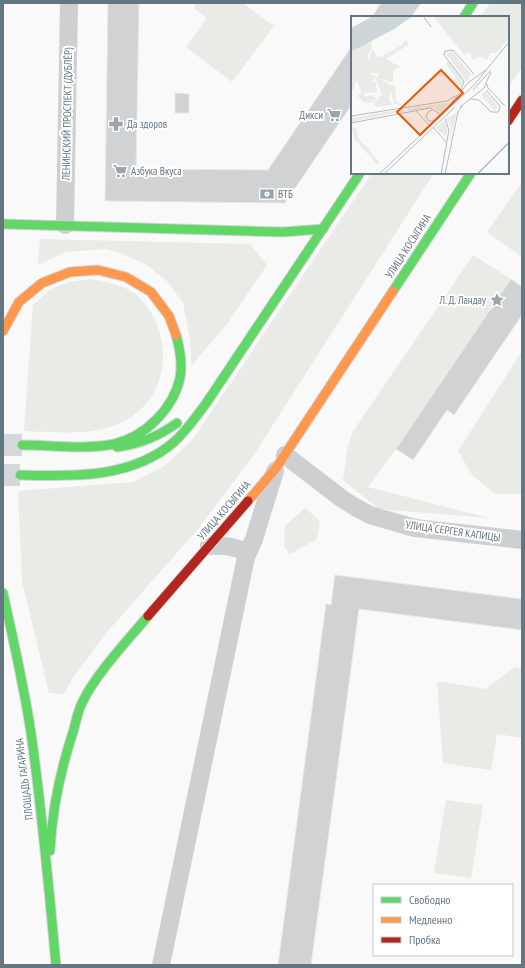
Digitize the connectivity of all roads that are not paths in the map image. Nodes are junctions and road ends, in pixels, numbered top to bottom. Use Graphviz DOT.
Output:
graph roads {
  1 [pos="69,3"];
  2 [pos="473,3"];
  3 [pos="465,16"];
  4 [pos="521,101"];
  5 [pos="509,111"];
  6 [pos="509,119"];
  7 [pos="359,174"];
  8 [pos="470,174"];
  9 [pos="454,183"];
  10 [pos="451,204"];
  11 [pos="3,224"];
  12 [pos="65,225"];
  13 [pos="323,229"];
  14 [pos="3,331"];
  15 [pos="238,355"];
  16 [pos="22,445"];
  17 [pos="96,446"];
  18 [pos="281,462"];
  19 [pos="20,475"];
  20 [pos="522,540"];
  21 [pos="209,546"];
  22 [pos="246,557"];
  23 [pos="3,593"];
  24 [pos="48,880"];
  25 [pos="56,965"];
  26 [pos="161,965"];
  1 -- 12 [label="street, ЛЕНИНСКИЙ ПРОСПЕКТ (ДУБЛЁР)"];
  2 -- 3 [label="main road"];
  4 -- 5 [label="main road"];
  4 -- 6 [label="main road"];
  7 -- 13 [label="main road"];
  8 -- 10 [label="main road, УЛИЦА КОСЫГИНА"];
  9 -- 10 [label="main road"];
  10 -- 18 [label="main road, УЛИЦА КОСЫГИНА"];
  11 -- 12 [label="main road"];
  12 -- 13 [label="main road"];
  13 -- 15 [label="main road"];
  14 -- 17 [label="main road"];
  15 -- 17 [label="main road"];
  15 -- 19 [label="main road"];
  16 -- 17 [label="main road"];
  18 -- 20 [label="street, УЛИЦА СЕРГЕЯ КАПИЦЫ"];
  18 -- 21 [label="main road, УЛИЦА КОСЫГИНА"];
  18 -- 22 [label="street"];
  21 -- 22 [label="street"];
  21 -- 24 [label="main road, УЛИЦА КОСЫГИНА"];
  22 -- 26 [label="street"];
  23 -- 24 [label="main road, ПЛОЩАДЬ ГАГАРИНА"];
  24 -- 25 [label="main road, ПЛОЩАДЬ ГАГАРИНА"];
}
